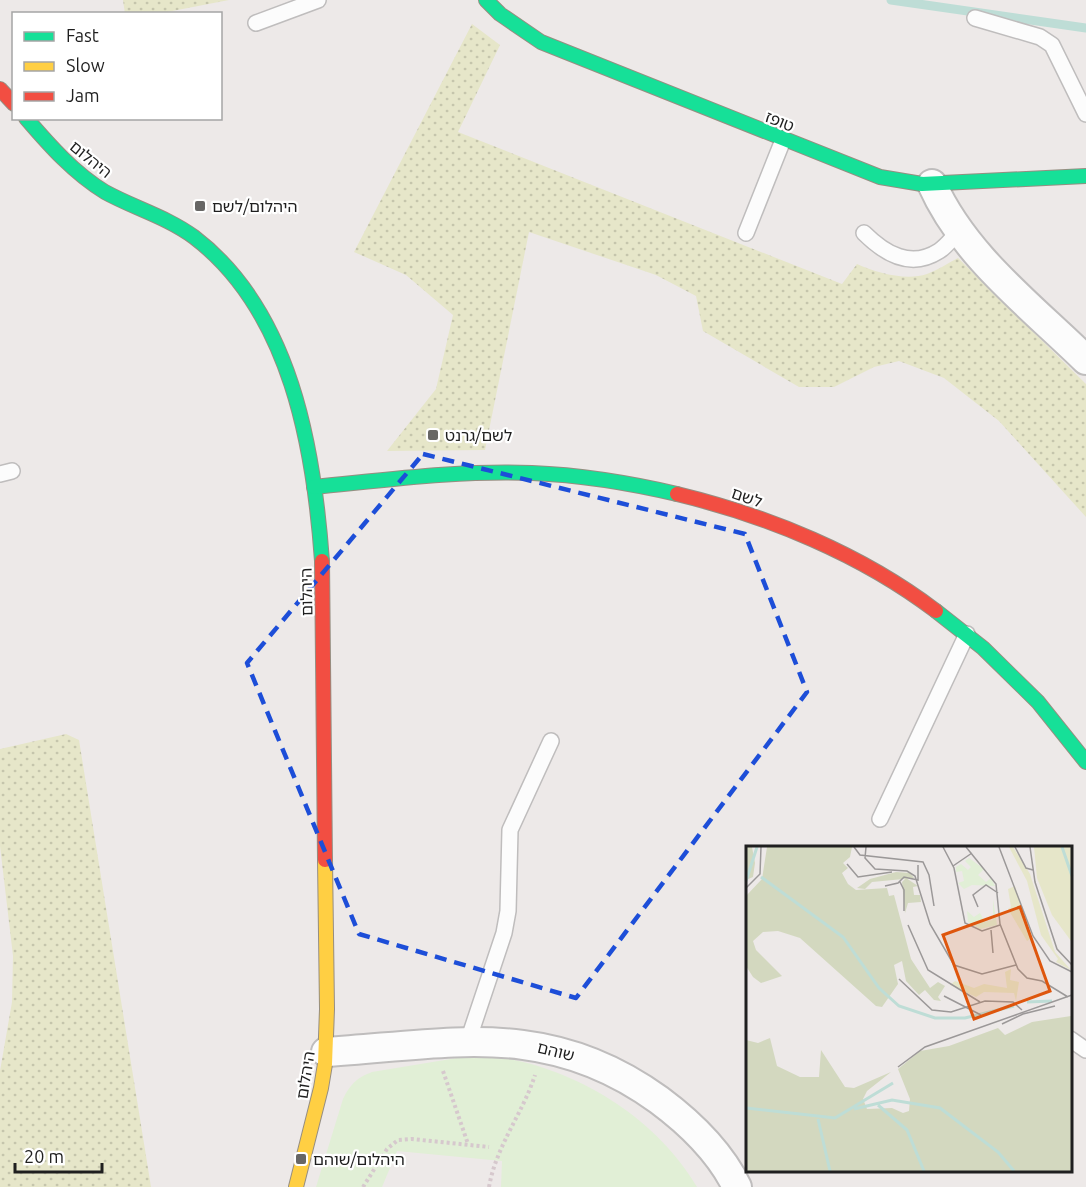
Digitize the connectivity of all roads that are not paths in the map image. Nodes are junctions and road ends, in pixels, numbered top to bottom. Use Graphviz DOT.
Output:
graph roads {
  1 [pos="318,0"];
  2 [pos="486,0"];
  3 [pos="975,18"];
  4 [pos="256,23"];
  5 [pos="0,89"];
  6 [pos="12,102"];
  7 [pos="1086,114"];
  8 [pos="28,120"];
  9 [pos="783,140"];
  10 [pos="1086,176"];
  11 [pos="932,184"];
  12 [pos="959,231"];
  13 [pos="746,233"];
  14 [pos="864,233"];
  15 [pos="1086,360"];
  16 [pos="314,487"];
  17 [pos="967,634"];
  18 [pos="551,741"];
  19 [pos="1086,762"];
  20 [pos="880,819"];
  21 [pos="1071,1040"];
  22 [pos="468,1041"];
  23 [pos="1086,1050"];
  24 [pos="326,1052"];
  25 [pos="296,1187"];
  26 [pos="737,1187"];
  1 -- 4 [label="lane"];
  2 -- 9 [label="street, טופז"];
  3 -- 7 [label="lane"];
  5 -- 6 [label="street"];
  8 -- 16 [label="street, היהלום"];
  9 -- 11 [label="street, טופז"];
  9 -- 13 [label="lane"];
  10 -- 11 [label="street, טופז"];
  11 -- 12 [label="street"];
  12 -- 14 [label="lane"];
  12 -- 15 [label="street"];
  16 -- 17 [label="street, לשם"];
  16 -- 24 [label="street, היהלום"];
  17 -- 19 [label="street, לשם"];
  17 -- 20 [label="lane"];
  18 -- 22 [label="lane"];
  21 -- 23 [label="lane"];
  22 -- 24 [label="street, שוהם"];
  22 -- 26 [label="street, שוהם"];
  24 -- 25 [label="street, היהלום"];
}
